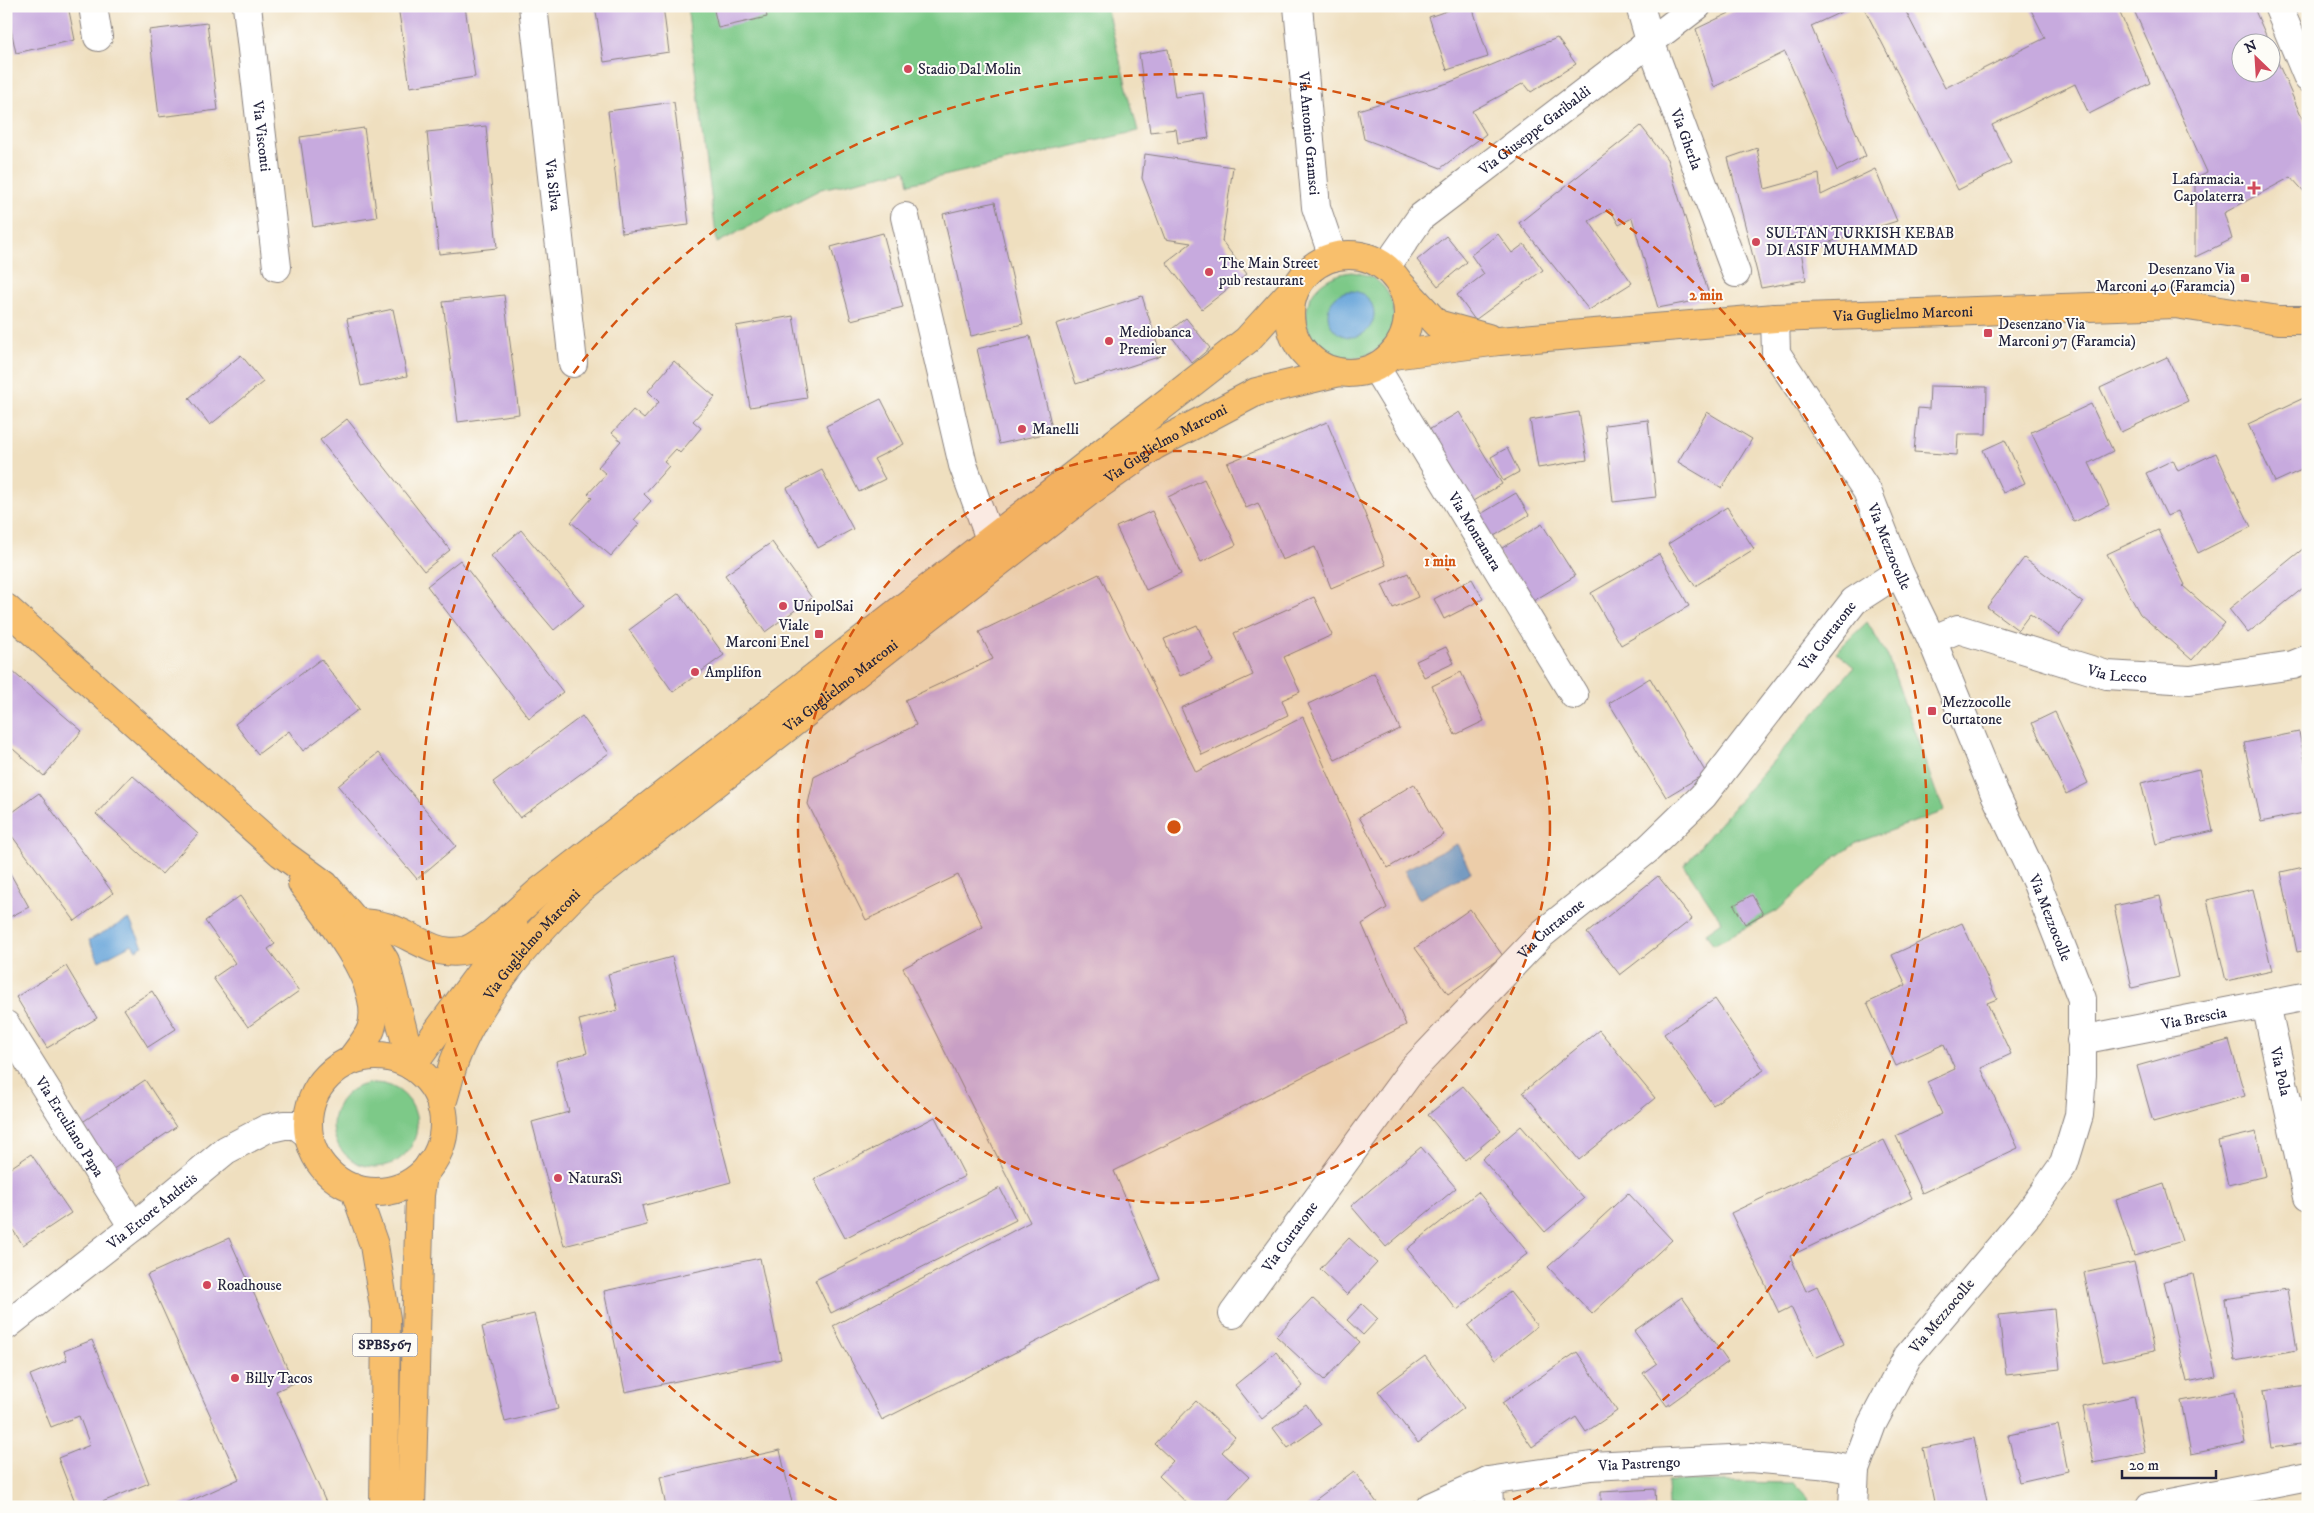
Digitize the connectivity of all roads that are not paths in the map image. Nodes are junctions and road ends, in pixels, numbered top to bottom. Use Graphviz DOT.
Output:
graph roads {
  1 [pos="93,6"];
  2 [pos="247,6"];
  3 [pos="533,6"];
  4 [pos="1298,6"];
  5 [pos="1640,6"];
  6 [pos="1697,6"];
  7 [pos="2278,6"];
  8 [pos="98,37"];
  9 [pos="1650,41"];
  10 [pos="2308,78"];
  11 [pos="905,217"];
  12 [pos="1333,257"];
  13 [pos="277,267"];
  14 [pos="1736,272"];
  15 [pos="1393,276"];
  16 [pos="1297,285"];
  17 [pos="1775,318"];
  18 [pos="2308,320"];
  19 [pos="1499,341"];
  20 [pos="1384,361"];
  21 [pos="573,363"];
  22 [pos="1336,372"];
  23 [pos="990,540"];
  24 [pos="1899,572"];
  25 [pos="6,608"];
  26 [pos="1932,640"];
  27 [pos="2308,659"];
  28 [pos="1574,695"];
  29 [pos="281,853"];
  30 [pos="542,890"];
  31 [pos="358,923"];
  32 [pos="2308,996"];
  33 [pos="2266,1004"];
  34 [pos="6,1025"];
  35 [pos="2081,1040"];
  36 [pos="350,1061"];
  37 [pos="412,1066"];
  38 [pos="441,1106"];
  39 [pos="308,1134"];
  40 [pos="431,1163"];
  41 [pos="354,1188"];
  42 [pos="2308,1198"];
  43 [pos="133,1227"];
  44 [pos="1233,1314"];
  45 [pos="6,1326"];
  46 [pos="1856,1470"];
  47 [pos="2308,1476"];
  48 [pos="1488,1494"];
  49 [pos="384,1507"];
  50 [pos="411,1507"];
  51 [pos="1430,1507"];
  52 [pos="1854,1507"];
  53 [pos="2151,1507"];
  1 -- 8 [label="street"];
  2 -- 13 [label="street, Via Visconti"];
  3 -- 21 [label="street, Via Silva"];
  4 -- 12 [label="street, Via Antonio Gramsci"];
  5 -- 9 [label="street, Via Gherla"];
  6 -- 9 [label="street, Via Giuseppe Garibaldi"];
  7 -- 10 [label="street"];
  9 -- 14 [label="street, Via Gherla"];
  9 -- 15 [label="street, Via Giuseppe Garibaldi"];
  11 -- 23 [label="street"];
  12 -- 15 [label="main road, Via Guglielmo Marconi"];
  12 -- 16 [label="main road, Via Guglielmo Marconi"];
  15 -- 19 [label="main road, Via Guglielmo Marconi"];
  15 -- 20 [label="main road"];
  16 -- 22 [label="main road, Via Guglielmo Marconi"];
  16 -- 23 [label="main road, Via Guglielmo Marconi"];
  17 -- 18 [label="main road, Via Guglielmo Marconi"];
  17 -- 19 [label="main road, Via Guglielmo Marconi"];
  17 -- 24 [label="street, Via Mezzocolle"];
  19 -- 20 [label="main road, Via Guglielmo Marconi"];
  20 -- 22 [label="main road, Via Guglielmo Marconi"];
  20 -- 28 [label="street, Via Montanara"];
  22 -- 38 [label="main road, Via Guglielmo Marconi"];
  23 -- 30 [label="main road, Via Guglielmo Marconi"];
  24 -- 26 [label="street, Via Mezzocolle"];
  24 -- 44 [label="street, Via Curtatone"];
  25 -- 29 [label="main road"];
  26 -- 27 [label="street, Via Lecco"];
  26 -- 35 [label="street, Via Mezzocolle"];
  29 -- 31 [label="main road"];
  29 -- 36 [label="main road"];
  30 -- 31 [label="main road, Via Guglielmo Marconi"];
  30 -- 37 [label="main road, Via Guglielmo Marconi"];
  31 -- 37 [label="main road"];
  32 -- 33 [label="street, Via Brescia"];
  33 -- 35 [label="street, Via Brescia"];
  33 -- 42 [label="street, Via Pola"];
  34 -- 43 [label="street, Via Erculiano Papa"];
  35 -- 46 [label="street, Via Mezzocolle"];
  36 -- 37 [label="main road, Via Guglielmo Marconi"];
  36 -- 39 [label="main road, Via Guglielmo Marconi"];
  37 -- 38 [label="main road, Via Guglielmo Marconi"];
  38 -- 40 [label="main road, Via Guglielmo Marconi"];
  39 -- 41 [label="main road, Via Guglielmo Marconi"];
  39 -- 43 [label="street, Via Ettore Andreis"];
  40 -- 41 [label="main road, Via Guglielmo Marconi"];
  40 -- 50 [label="main road, SPBS567"];
  41 -- 49 [label="main road, SPBS567"];
  43 -- 45 [label="street, Via Ettore Andreis"];
  46 -- 48 [label="street, Via Pastrengo"];
  46 -- 52 [label="street, Via Mezzocolle"];
  47 -- 53 [label="street"];
  48 -- 51 [label="street, Via Pastrengo"];
}
